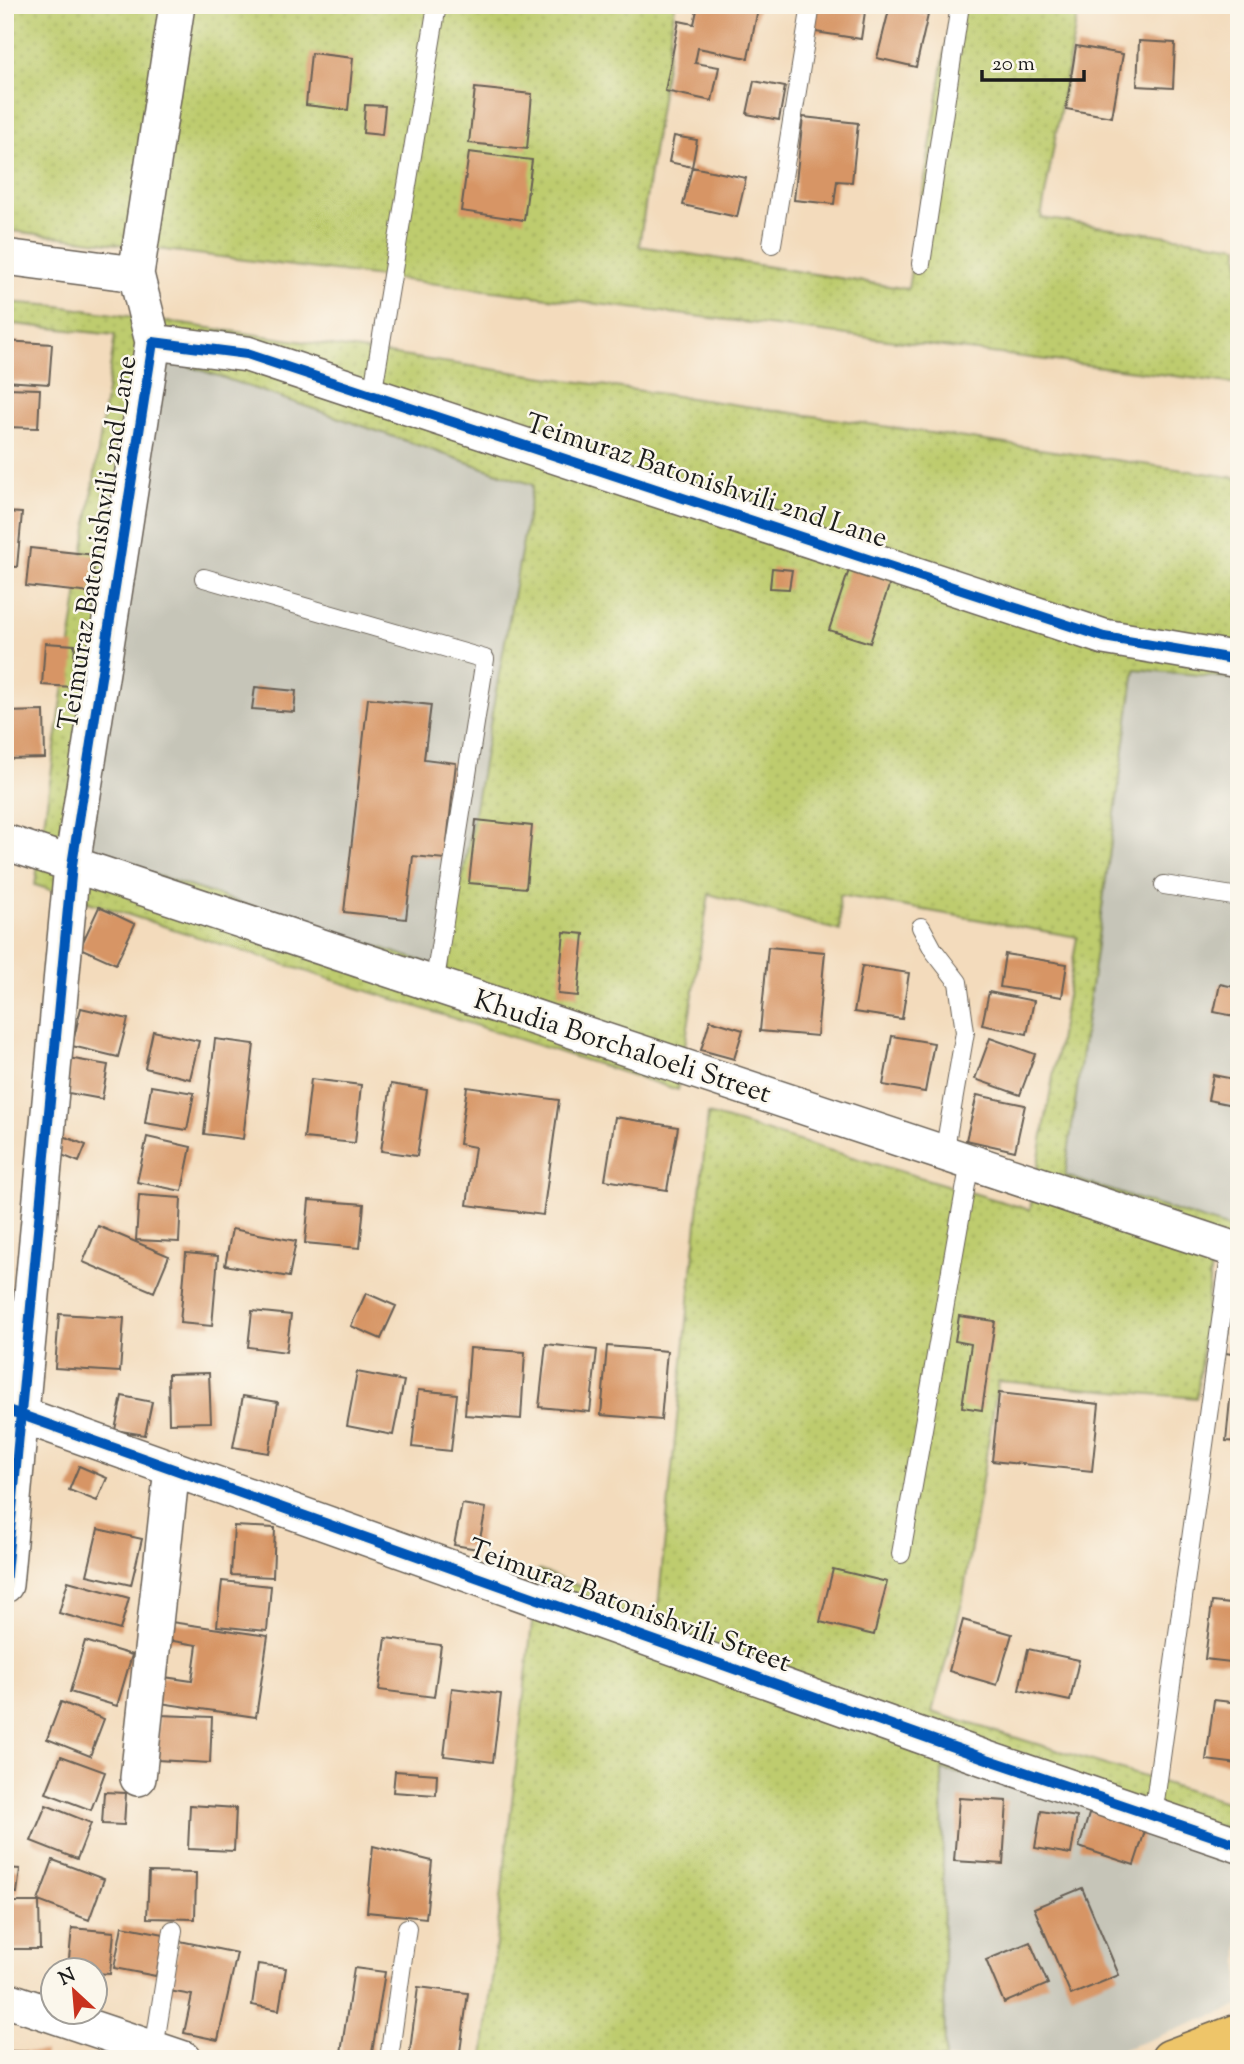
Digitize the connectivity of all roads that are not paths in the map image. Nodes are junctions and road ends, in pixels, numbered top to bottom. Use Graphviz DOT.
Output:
graph roads {
  1 [pos="177,5"];
  2 [pos="437,5"];
  3 [pos="811,5"];
  4 [pos="960,5"];
  5 [pos="772,244"];
  6 [pos="5,257"];
  7 [pos="921,264"];
  8 [pos="136,274"];
  9 [pos="153,342"];
  10 [pos="372,396"];
  11 [pos="204,578"];
  12 [pos="1239,660"];
  13 [pos="5,842"];
  14 [pos="72,865"];
  15 [pos="1164,885"];
  16 [pos="1239,897"];
  17 [pos="921,927"];
  18 [pos="434,986"];
  19 [pos="957,1158"];
  20 [pos="1235,1249"];
  21 [pos="14,1412"];
  22 [pos="172,1468"];
  23 [pos="901,1554"];
  24 [pos="5,1585"];
  25 [pos="138,1778"];
  26 [pos="1153,1816"];
  27 [pos="1239,1845"];
  28 [pos="407,1928"];
  29 [pos="173,1930"];
  30 [pos="5,1999"];
  31 [pos="1239,2033"];
  32 [pos="169,2054"];
  33 [pos="389,2059"];
  34 [pos="1170,2059"];
  1 -- 8 [label="street"];
  2 -- 10 [label="lane"];
  3 -- 5 [label="lane"];
  4 -- 7 [label="lane"];
  6 -- 8 [label="street"];
  8 -- 9 [label="street"];
  9 -- 10 [label="street, Teimuraz Batonishvili 2nd Lane"];
  9 -- 14 [label="street, Teimuraz Batonishvili 2nd Lane"];
  10 -- 12 [label="street, Teimuraz Batonishvili 2nd Lane"];
  11 -- 18 [label="lane"];
  13 -- 14 [label="street, Khudia Borchaloeli Street"];
  14 -- 18 [label="street, Khudia Borchaloeli Street"];
  14 -- 21 [label="street, Teimuraz Batonishvili 2nd Lane"];
  15 -- 16 [label="lane"];
  17 -- 19 [label="lane"];
  18 -- 19 [label="street, Khudia Borchaloeli Street"];
  19 -- 20 [label="street, Khudia Borchaloeli Street"];
  19 -- 23 [label="lane"];
  20 -- 26 [label="lane"];
  21 -- 22 [label="street, Teimuraz Batonishvili Street"];
  21 -- 24 [label="street, Teimuraz Batonishvili 2nd Lane"];
  22 -- 25 [label="street"];
  22 -- 26 [label="street, Teimuraz Batonishvili Street"];
  26 -- 27 [label="street, Teimuraz Batonishvili Street"];
  28 -- 33 [label="lane"];
  29 -- 32 [label="lane"];
  30 -- 32 [label="street"];
  31 -- 34 [label="main road"];
}
